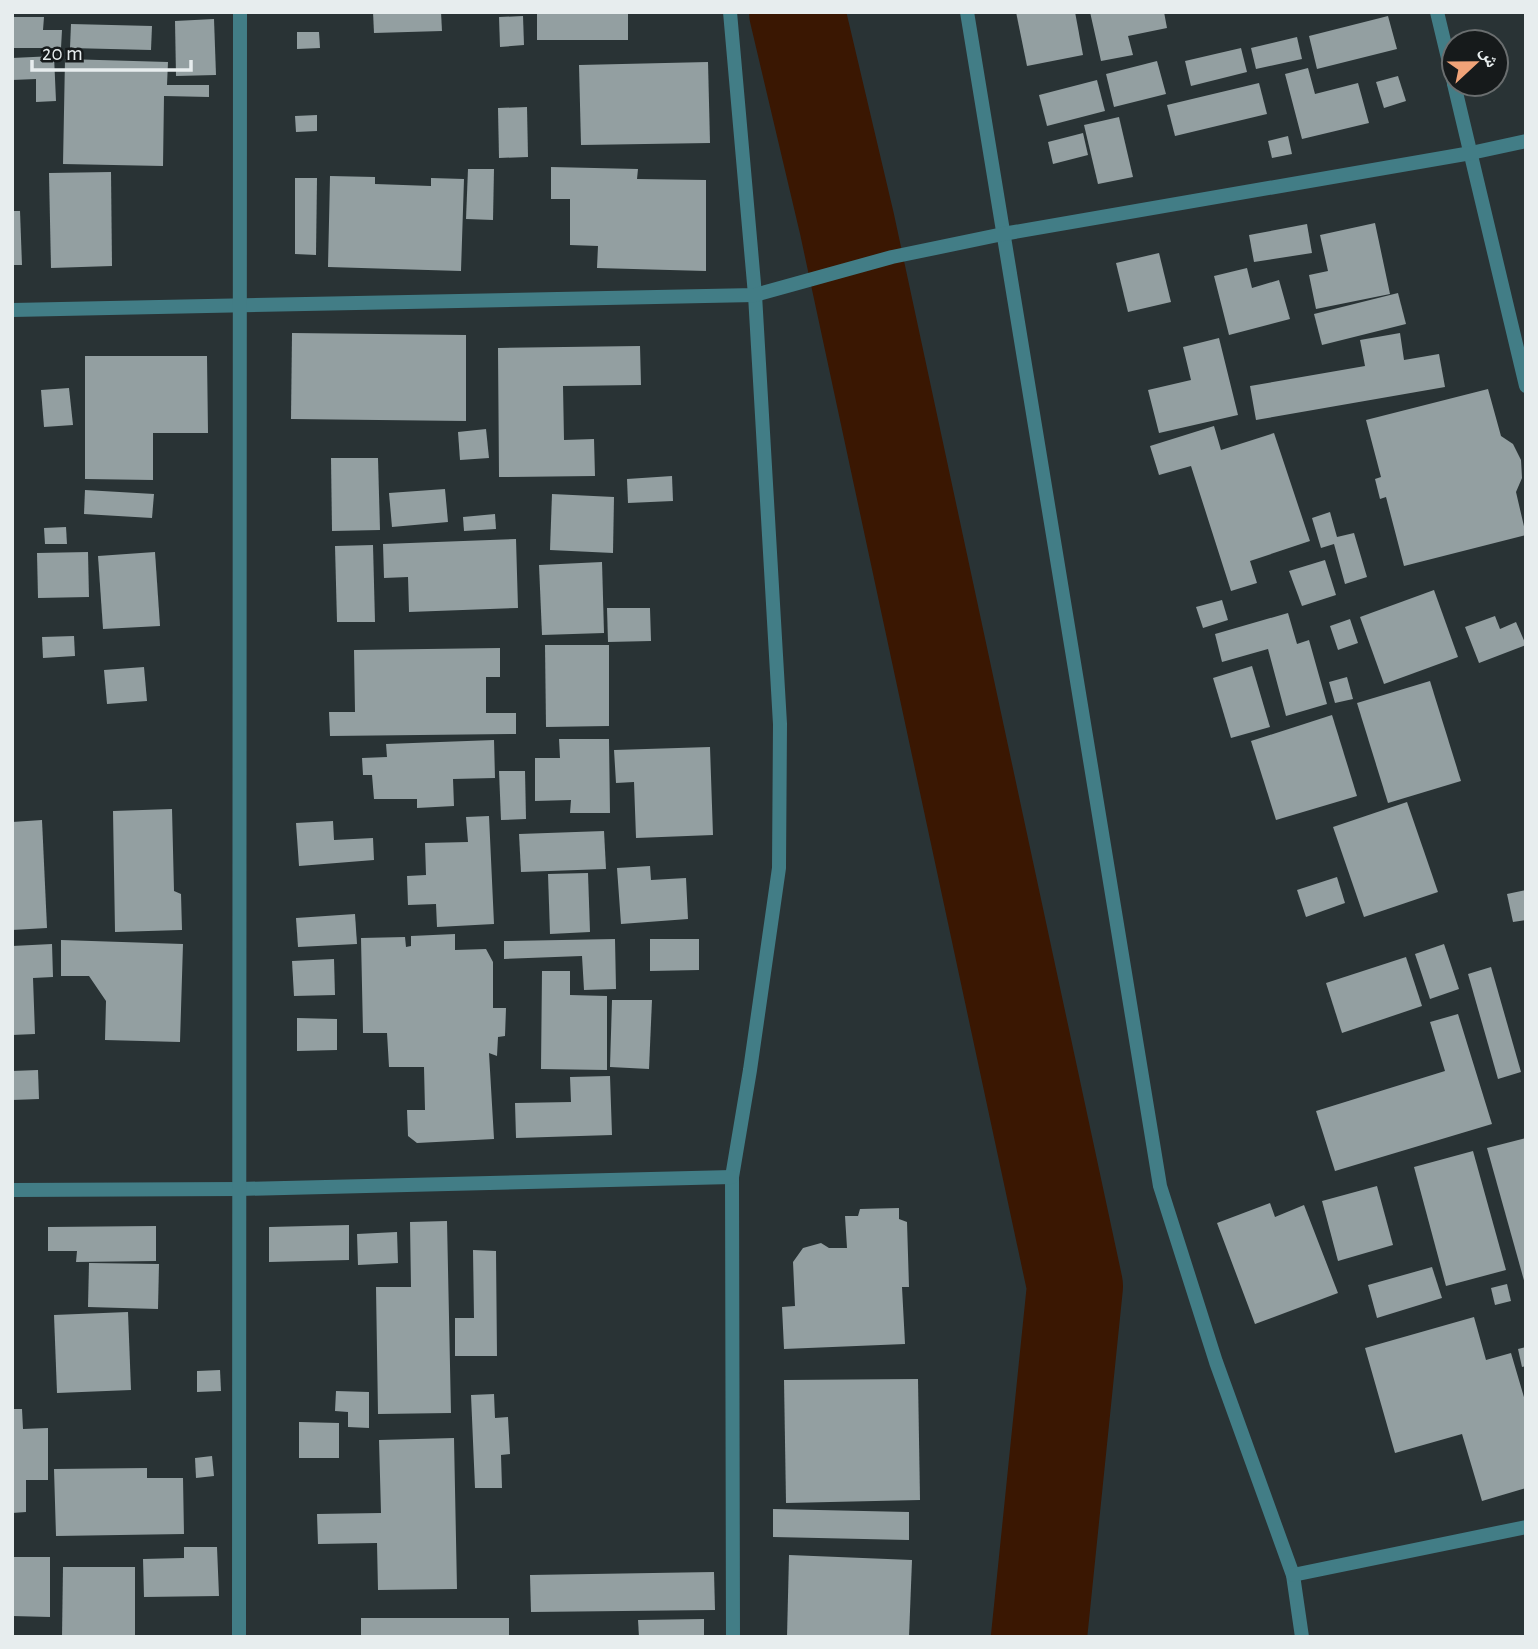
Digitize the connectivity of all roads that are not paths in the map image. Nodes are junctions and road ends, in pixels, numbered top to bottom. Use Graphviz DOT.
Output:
graph roads {
  1 [pos="240,12"];
  2 [pos="730,12"];
  3 [pos="968,12"];
  4 [pos="1458,98"];
  5 [pos="1526,141"];
  6 [pos="1471,153"];
  7 [pos="1003,234"];
  8 [pos="755,295"];
  9 [pos="239,307"];
  10 [pos="12,310"];
  11 [pos="1526,386"];
  12 [pos="732,1177"];
  13 [pos="240,1189"];
  14 [pos="12,1190"];
  15 [pos="1526,1527"];
  16 [pos="1293,1576"];
  17 [pos="239,1637"];
  18 [pos="733,1637"];
  19 [pos="1302,1637"];
  1 -- 9 [label="street"];
  2 -- 8 [label="street"];
  3 -- 7 [label="street"];
  4 -- 6 [label="street"];
  5 -- 6 [label="street"];
  6 -- 7 [label="street"];
  6 -- 11 [label="street"];
  7 -- 8 [label="street"];
  7 -- 16 [label="street"];
  8 -- 9 [label="street"];
  8 -- 12 [label="street"];
  9 -- 10 [label="street"];
  9 -- 13 [label="street"];
  12 -- 13 [label="street"];
  12 -- 18 [label="street"];
  13 -- 14 [label="street"];
  13 -- 17 [label="street"];
  15 -- 16 [label="street"];
  16 -- 19 [label="street"];
}
